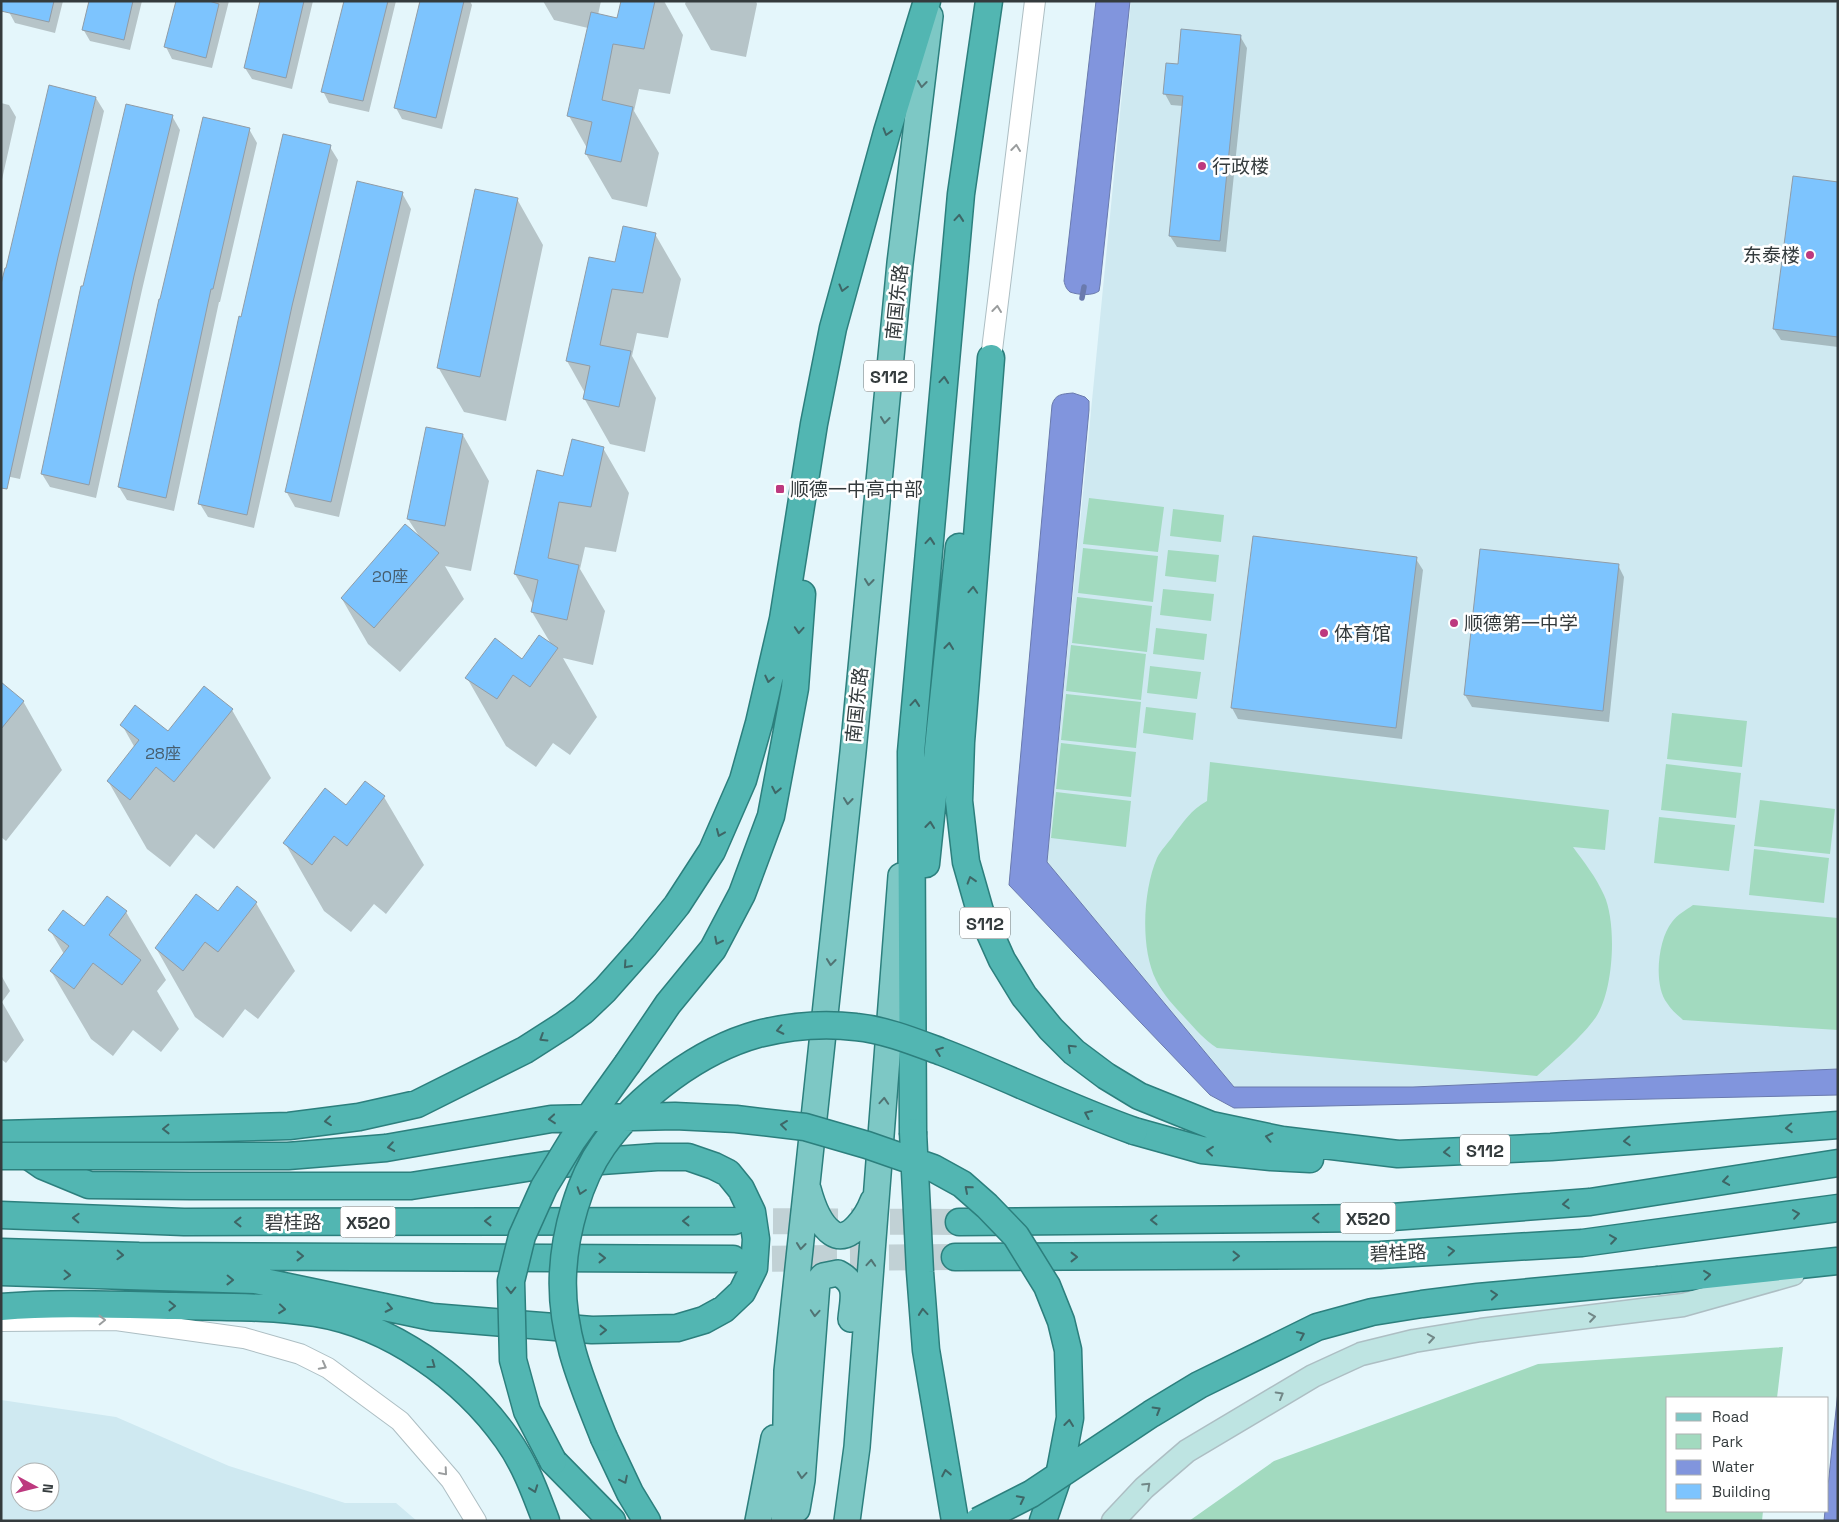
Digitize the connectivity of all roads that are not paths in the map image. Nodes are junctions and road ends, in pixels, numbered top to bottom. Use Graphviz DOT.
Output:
graph roads {
  1 [pos="927,1"];
  2 [pos="932,1"];
  3 [pos="989,1"];
  4 [pos="1035,1"];
  5 [pos="991,358"];
  6 [pos="814,424"];
  7 [pos="911,752"];
  8 [pos="912,995"];
  9 [pos="1838,1125"];
  10 [pos="1,1134"];
  11 [pos="1,1138"];
  12 [pos="1398,1154"];
  13 [pos="1,1156"];
  14 [pos="1838,1163"];
  15 [pos="807,1187"];
  16 [pos="876,1194"];
  17 [pos="1838,1208"];
  18 [pos="1,1215"];
  19 [pos="734,1221"];
  20 [pos="959,1222"];
  21 [pos="1,1252"];
  22 [pos="81,1254"];
  23 [pos="955,1257"];
  24 [pos="733,1258"];
  25 [pos="1838,1261"];
  26 [pos="1,1262"];
  27 [pos="1,1272"];
  28 [pos="1,1307"];
  29 [pos="1,1321"];
  30 [pos="787,1372"];
  31 [pos="857,1447"];
  32 [pos="476,1521"];
  33 [pos="546,1521"];
  34 [pos="612,1521"];
  35 [pos="647,1521"];
  36 [pos="758,1521"];
  37 [pos="784,1521"];
  38 [pos="795,1521"];
  39 [pos="836,1521"];
  40 [pos="846,1521"];
  41 [pos="855,1521"];
  42 [pos="955,1521"];
  43 [pos="978,1521"];
  44 [pos="1043,1521"];
  45 [pos="1112,1521"];
  1 -- 6 [label="highway, one-way"];
  2 -- 15 [label="main road, 南国东路 / S112, one-way"];
  7 -- 3 [label="highway, one-way"];
  5 -- 4 [label="street, one-way"];
  8 -- 5 [label="highway, one-way"];
  12 -- 5 [label="highway, S112, one-way"];
  6 -- 10 [label="highway, one-way"];
  6 -- 34 [label="highway, one-way, bridge"];
  7 -- 8 [label="highway"];
  16 -- 7 [label="main road, one-way"];
  42 -- 8 [label="highway, one-way, bridge"];
  9 -- 12 [label="highway, S112, one-way"];
  27 -- 11 [label="highway, one-way"];
  12 -- 35 [label="highway, one-way, bridge"];
  44 -- 13 [label="highway, one-way, bridge"];
  14 -- 20 [label="highway, 碧桂路 / X520, one-way"];
  15 -- 16 [label="main road"];
  15 -- 30 [label="main road, 南国东路, one-way"];
  31 -- 16 [label="main road, one-way"];
  23 -- 17 [label="highway, 碧桂路 / X520, one-way"];
  19 -- 18 [label="highway, 碧桂路 / X520, one-way"];
  21 -- 22 [label="highway, X520"];
  22 -- 24 [label="highway, X520, one-way"];
  22 -- 26 [label="highway"];
  43 -- 25 [label="highway, one-way, bridge"];
  45 -- 25 [label="main road, one-way"];
  28 -- 33 [label="highway, one-way"];
  29 -- 32 [label="street, one-way"];
  30 -- 36 [label="main road"];
  30 -- 37 [label="main road"];
  31 -- 40 [label="main road"];
  31 -- 41 [label="street"];
  39 -- 38 [label="main road, one-way"];
}
